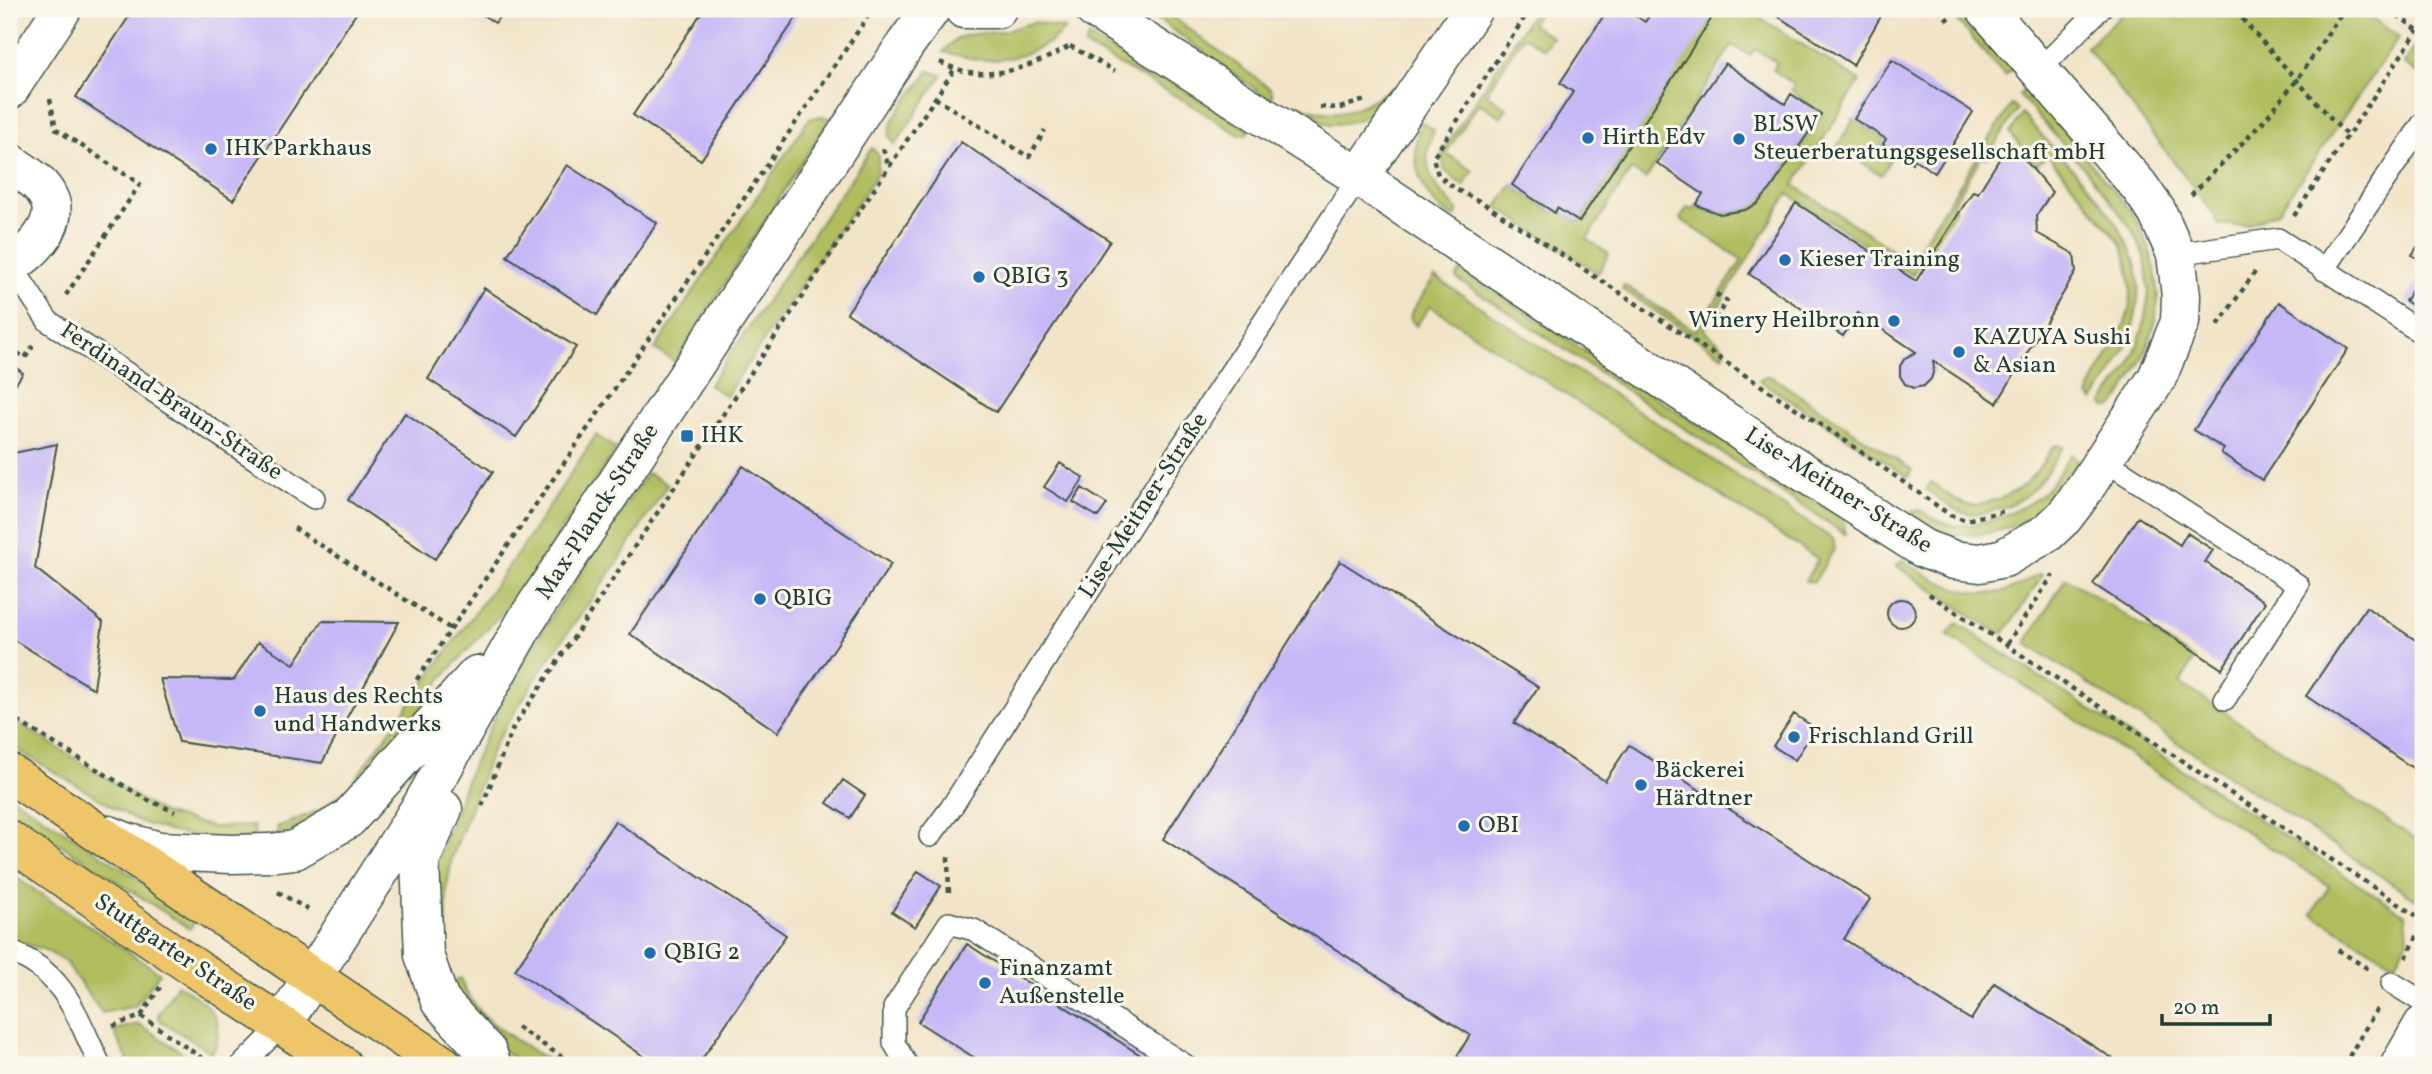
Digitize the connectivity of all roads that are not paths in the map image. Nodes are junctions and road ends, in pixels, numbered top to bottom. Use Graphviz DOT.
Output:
graph roads {
  1 [pos="62,9"];
  2 [pos="931,9"];
  3 [pos="964,9"];
  4 [pos="998,9"];
  5 [pos="1094,9"];
  6 [pos="1473,9"];
  7 [pos="1986,9"];
  8 [pos="2100,9"];
  9 [pos="2039,70"];
  10 [pos="9,90"];
  11 [pos="2423,122"];
  12 [pos="9,162"];
  13 [pos="1359,177"];
  14 [pos="2170,239"];
  15 [pos="10,265"];
  16 [pos="2324,270"];
  17 [pos="2423,334"];
  18 [pos="2104,460"];
  19 [pos="314,499"];
  20 [pos="526,621"];
  21 [pos="2225,699"];
  22 [pos="9,773"];
  23 [pos="97,830"];
  24 [pos="930,836"];
  25 [pos="9,840"];
  26 [pos="9,951"];
  27 [pos="313,978"];
  28 [pos="2392,983"];
  29 [pos="2423,1002"];
  30 [pos="2423,1025"];
  31 [pos="281,1026"];
  32 [pos="251,1061"];
  33 [pos="100,1065"];
  34 [pos="342,1065"];
  35 [pos="443,1065"];
  36 [pos="492,1065"];
  37 [pos="907,1065"];
  38 [pos="1185,1065"];
  39 [pos="2400,1065"];
  1 -- 10 [label="street"];
  2 -- 20 [label="street, Max-Planck-Straße"];
  3 -- 4 [label="street"];
  5 -- 13 [label="street, Lise-Meitner-Straße"];
  6 -- 13 [label="street, Lise-Meitner-Straße"];
  7 -- 9 [label="street, Lise-Meitner-Straße"];
  8 -- 9 [label="lane"];
  9 -- 14 [label="street, Lise-Meitner-Straße"];
  11 -- 16 [label="lane"];
  12 -- 15 [label="street, Ferdinand-Braun-Straße"];
  13 -- 18 [label="street, Lise-Meitner-Straße"];
  13 -- 24 [label="lane, Lise-Meitner-Straße"];
  14 -- 16 [label="lane"];
  14 -- 18 [label="street, Lise-Meitner-Straße"];
  15 -- 19 [label="lane, Ferdinand-Braun-Straße"];
  16 -- 17 [label="lane"];
  18 -- 21 [label="lane"];
  20 -- 23 [label="street"];
  20 -- 27 [label="street, Max-Planck-Straße"];
  20 -- 36 [label="street"];
  22 -- 23 [label="main road"];
  23 -- 27 [label="main road"];
  25 -- 31 [label="main road, Stuttgarter Straße"];
  26 -- 33 [label="lane"];
  27 -- 31 [label="street, Max-Planck-Straße"];
  27 -- 35 [label="main road"];
  28 -- 29 [label="lane"];
  30 -- 39 [label="street"];
  31 -- 32 [label="lane"];
  31 -- 34 [label="main road, Stuttgarter Straße"];
  37 -- 38 [label="lane"];
}
